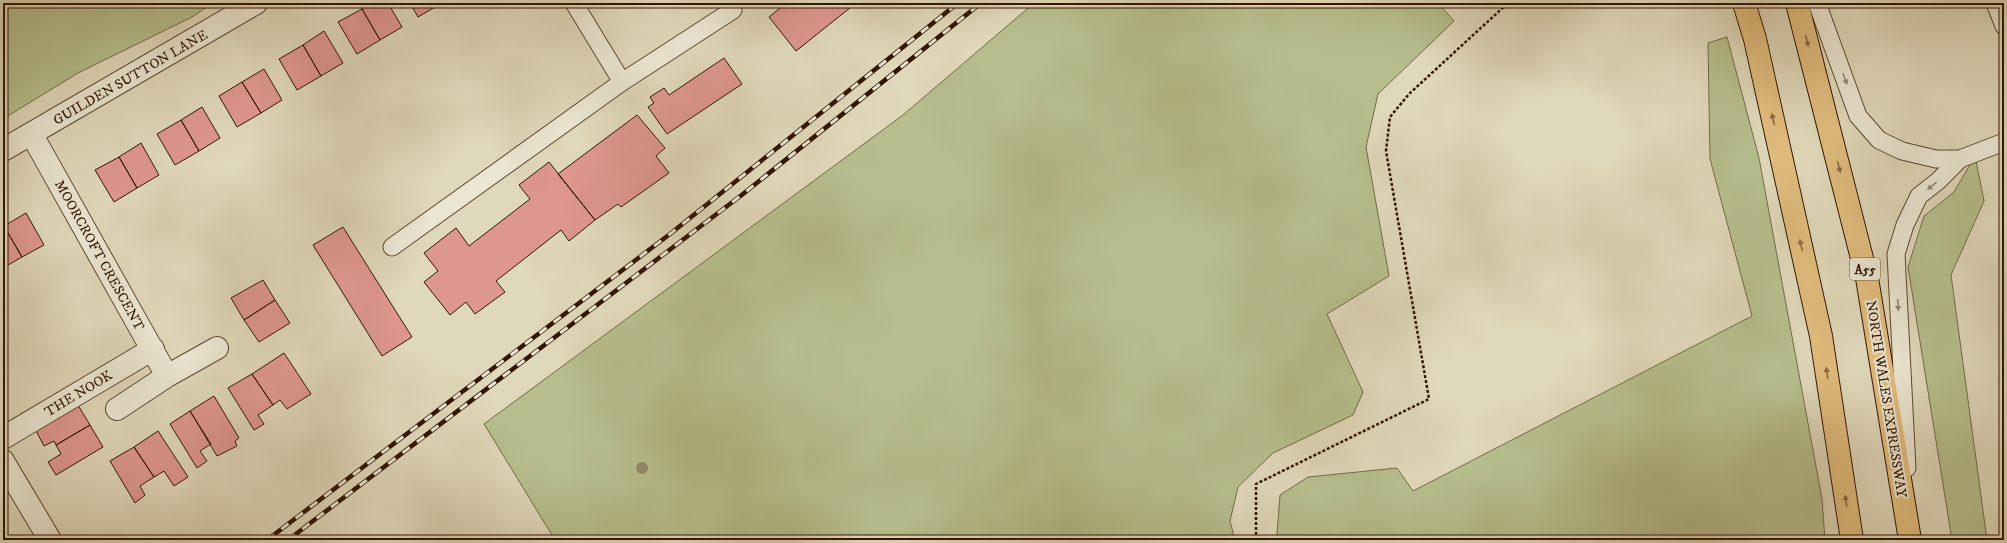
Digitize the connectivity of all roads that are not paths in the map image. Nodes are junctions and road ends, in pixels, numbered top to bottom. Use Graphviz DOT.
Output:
graph roads {
  1 [pos="256,3"];
  2 [pos="574,3"];
  3 [pos="1744,3"];
  4 [pos="1797,3"];
  5 [pos="1817,3"];
  6 [pos="1995,3"];
  7 [pos="733,10"];
  8 [pos="2004,26"];
  9 [pos="622,82"];
  10 [pos="32,135"];
  11 [pos="2004,142"];
  12 [pos="3,150"];
  13 [pos="1960,160"];
  14 [pos="392,247"];
  15 [pos="217,348"];
  16 [pos="152,349"];
  17 [pos="167,376"];
  18 [pos="117,408"];
  19 [pos="3,438"];
  20 [pos="3,461"];
  21 [pos="50,540"];
  22 [pos="1852,540"];
  23 [pos="1910,540"];
  1 -- 10 [label="street, GUILDEN SUTTON LANE"];
  2 -- 9 [label="lane"];
  22 -- 3 [label="highway, one-way"];
  4 -- 23 [label="highway, NORTH WALES EXPRESSWAY / A55, one-way"];
  5 -- 13 [label="lane, one-way"];
  6 -- 8 [label="lane"];
  7 -- 9 [label="lane"];
  9 -- 14 [label="lane"];
  10 -- 12 [label="street, GUILDEN SUTTON LANE"];
  10 -- 16 [label="street, MOORCROFT CRESCENT"];
  11 -- 13 [label="lane"];
  13 -- 23 [label="lane, one-way"];
  15 -- 17 [label="street"];
  16 -- 17 [label="street, MOORCROFT CRESCENT"];
  16 -- 19 [label="street, THE NOOK"];
  17 -- 18 [label="street"];
  20 -- 21 [label="street"];
}
